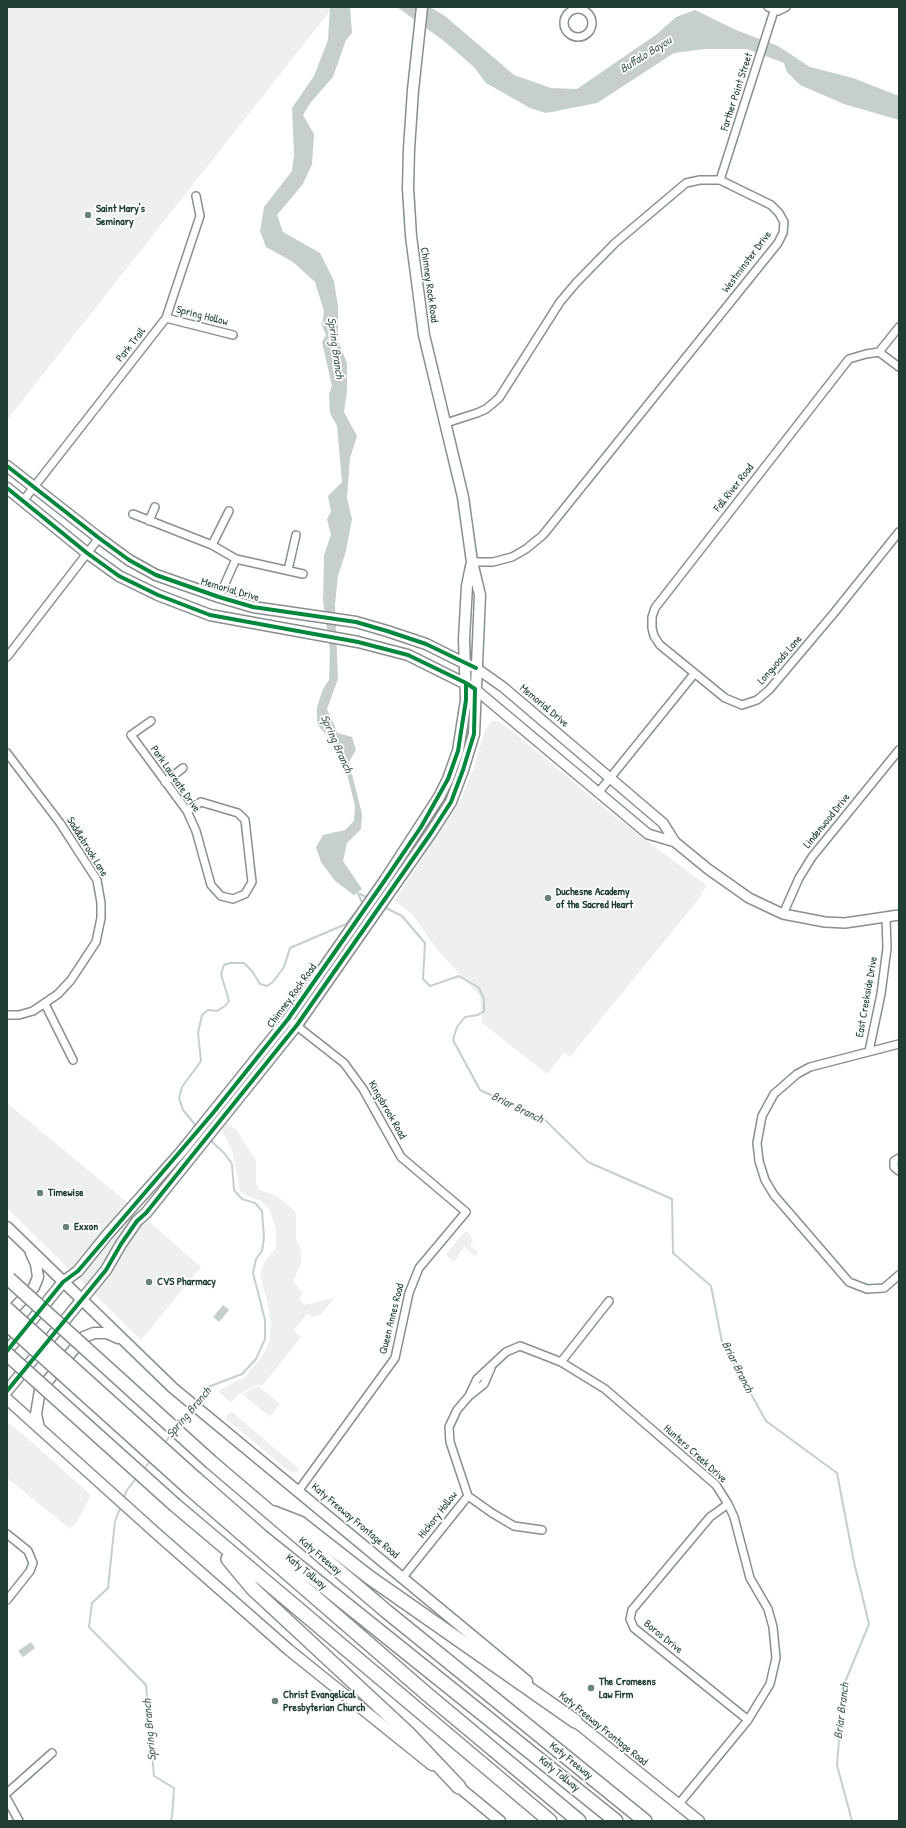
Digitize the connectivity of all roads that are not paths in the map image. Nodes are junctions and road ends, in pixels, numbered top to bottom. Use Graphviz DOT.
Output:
graph roads {
  1 [pos="422,7"];
  2 [pos="786,7"];
  3 [pos="771,9"];
  4 [pos="720,180"];
  5 [pos="196,196"];
  6 [pos="166,318"];
  7 [pos="899,327"];
  8 [pos="233,335"];
  9 [pos="879,352"];
  10 [pos="899,367"];
  11 [pos="446,423"];
  12 [pos="7,466"];
  13 [pos="34,487"];
  14 [pos="7,488"];
  15 [pos="23,501"];
  16 [pos="155,507"];
  17 [pos="229,511"];
  18 [pos="133,514"];
  19 [pos="149,521"];
  20 [pos="899,532"];
  21 [pos="296,535"];
  22 [pos="99,538"];
  23 [pos="212,544"];
  24 [pos="87,553"];
  25 [pos="236,559"];
  26 [pos="472,562"];
  27 [pos="288,570"];
  28 [pos="303,574"];
  29 [pos="218,597"];
  30 [pos="7,657"];
  31 [pos="465,663"];
  32 [pos="476,668"];
  33 [pos="694,674"];
  34 [pos="466,683"];
  35 [pos="475,689"];
  36 [pos="151,721"];
  37 [pos="899,750"];
  38 [pos="7,753"];
  39 [pos="183,768"];
  40 [pos="609,778"];
  41 [pos="165,782"];
  42 [pos="598,792"];
  43 [pos="187,811"];
  44 [pos="421,827"];
  45 [pos="431,833"];
  46 [pos="675,842"];
  47 [pos="390,883"];
  48 [pos="783,914"];
  49 [pos="899,915"];
  50 [pos="886,918"];
  51 [pos="336,959"];
  52 [pos="45,1004"];
  53 [pos="7,1015"];
  54 [pos="288,1019"];
  55 [pos="297,1025"];
  56 [pos="899,1044"];
  57 [pos="869,1051"];
  58 [pos="73,1060"];
  59 [pos="899,1158"];
  60 [pos="899,1171"];
  61 [pos="140,1200"];
  62 [pos="150,1208"];
  63 [pos="466,1212"];
  64 [pos="7,1227"];
  65 [pos="29,1248"];
  66 [pos="899,1275"];
  67 [pos="8,1278"];
  68 [pos="63,1282"];
  69 [pos="81,1299"];
  70 [pos="609,1301"];
  71 [pos="7,1309"];
  72 [pos="7,1316"];
  73 [pos="7,1324"];
  74 [pos="124,1340"];
  75 [pos="7,1353"];
  76 [pos="561,1362"];
  77 [pos="7,1391"];
  78 [pos="7,1399"];
  79 [pos="39,1428"];
  80 [pos="193,1484"];
  81 [pos="299,1490"];
  82 [pos="468,1496"];
  83 [pos="728,1504"];
  84 [pos="265,1509"];
  85 [pos="542,1530"];
  86 [pos="205,1532"];
  87 [pos="7,1534"];
  88 [pos="403,1577"];
  89 [pos="7,1600"];
  90 [pos="748,1720"];
  91 [pos="575,1721"];
  92 [pos="52,1753"];
  93 [pos="459,1787"];
  94 [pos="7,1793"];
  95 [pos="7,1799"];
  96 [pos="678,1805"];
  97 [pos="19,1821"];
  98 [pos="500,1821"];
  99 [pos="550,1821"];
  100 [pos="579,1821"];
  101 [pos="616,1821"];
  102 [pos="645,1821"];
  103 [pos="699,1821"];
  1 -- 11 [label="main road, Chimney Rock Road"];
  2 -- 3 [label="street, Farther Point Street"];
  3 -- 4 [label="street, Farther Point Street"];
  4 -- 11 [label="street, Westminster Drive"];
  4 -- 26 [label="street, Westminster Drive"];
  5 -- 6 [label="street, Park Trail"];
  6 -- 8 [label="street, Spring Hollow"];
  6 -- 13 [label="street, Park Trail"];
  7 -- 9 [label="street"];
  9 -- 10 [label="street"];
  9 -- 33 [label="street, Fall River Road"];
  11 -- 26 [label="main road, Chimney Rock Road"];
  12 -- 13 [label="main road, Memorial Drive"];
  13 -- 15 [label="street, Park Trail"];
  13 -- 22 [label="main road, Memorial Drive"];
  14 -- 15 [label="main road, Memorial Drive"];
  15 -- 24 [label="main road, Memorial Drive"];
  16 -- 19 [label="street"];
  17 -- 23 [label="street"];
  18 -- 19 [label="street"];
  19 -- 23 [label="street"];
  20 -- 33 [label="street, Longwoods Lane"];
  21 -- 27 [label="street"];
  22 -- 24 [label="street"];
  22 -- 29 [label="main road, Memorial Drive"];
  23 -- 25 [label="street"];
  24 -- 30 [label="street"];
  24 -- 34 [label="main road, Memorial Drive"];
  25 -- 27 [label="street"];
  25 -- 29 [label="street"];
  26 -- 31 [label="main road, Chimney Rock Road"];
  26 -- 32 [label="main road, Chimney Rock Road"];
  27 -- 28 [label="street"];
  29 -- 31 [label="main road, Memorial Drive"];
  31 -- 32 [label="main road, Memorial Drive"];
  31 -- 34 [label="main road, Chimney Rock Road"];
  32 -- 35 [label="main road, Chimney Rock Road"];
  32 -- 40 [label="street, Memorial Drive"];
  33 -- 40 [label="street"];
  34 -- 35 [label="main road, Memorial Drive"];
  34 -- 44 [label="main road, Chimney Rock Road"];
  35 -- 42 [label="street, Memorial Drive"];
  35 -- 45 [label="main road, Chimney Rock Road"];
  36 -- 41 [label="street, Park Laureate Drive"];
  37 -- 48 [label="street, Lindenwood Drive"];
  38 -- 52 [label="street, Saddlebrook Lane"];
  39 -- 41 [label="street"];
  40 -- 42 [label="street"];
  40 -- 46 [label="street, Memorial Drive"];
  41 -- 43 [label="street, Park Laureate Drive"];
  42 -- 46 [label="street, Memorial Drive"];
  43 -- 43 [label="street, Park Laureate Drive"];
  44 -- 45 [label="main road"];
  44 -- 47 [label="main road, Chimney Rock Road"];
  45 -- 47 [label="main road, Chimney Rock Road"];
  46 -- 48 [label="street, Memorial Drive"];
  47 -- 51 [label="main road, Chimney Rock Road"];
  48 -- 50 [label="street, Memorial Drive"];
  49 -- 50 [label="street, Memorial Drive"];
  50 -- 57 [label="street, East Creekside Drive"];
  51 -- 54 [label="main road, Chimney Rock Road"];
  51 -- 55 [label="main road, Chimney Rock Road"];
  52 -- 53 [label="street, Saddlebrook Lane"];
  52 -- 58 [label="street"];
  54 -- 55 [label="street, Kingsbrook Road"];
  54 -- 61 [label="main road, Chimney Rock Road"];
  55 -- 62 [label="main road, Chimney Rock Road"];
  55 -- 63 [label="street, Kingsbrook Road"];
  56 -- 57 [label="street"];
  57 -- 66 [label="street, East Creekside Drive"];
  59 -- 60 [label="street"];
  61 -- 62 [label="main road"];
  61 -- 68 [label="main road, Chimney Rock Road"];
  62 -- 69 [label="main road, Chimney Rock Road"];
  63 -- 81 [label="street, Queen Annes Road"];
  64 -- 65 [label="main road, Katy Freeway Frontage Road"];
  65 -- 68 [label="main road, Katy Freeway Frontage Road"];
  65 -- 72 [label="main road"];
  67 -- 84 [label="highway, Katy Freeway, bridge"];
  68 -- 69 [label="main road, Katy Freeway Frontage Road"];
  68 -- 75 [label="main road, Chimney Rock Road"];
  69 -- 74 [label="main road, Katy Freeway Frontage Road"];
  69 -- 77 [label="main road, Chimney Rock Road"];
  70 -- 76 [label="street"];
  71 -- 80 [label="highway, Katy Tollway, bridge"];
  73 -- 80 [label="highway, Katy Tollway, bridge"];
  74 -- 79 [label="main road"];
  74 -- 81 [label="main road, Katy Freeway Frontage Road"];
  75 -- 86 [label="highway, bridge"];
  76 -- 82 [label="street, Hickory Hollow"];
  76 -- 83 [label="street, Hunters Creek Drive"];
  78 -- 79 [label="main road"];
  79 -- 93 [label="main road"];
  80 -- 100 [label="highway, Katy Tollway"];
  80 -- 101 [label="highway, Katy Tollway"];
  81 -- 88 [label="main road, Katy Freeway Frontage Road"];
  82 -- 85 [label="street"];
  82 -- 88 [label="street, Hickory Hollow"];
  83 -- 90 [label="street, Hunters Creek Drive"];
  83 -- 90 [label="street, Boros Drive"];
  84 -- 91 [label="highway"];
  84 -- 102 [label="highway, Katy Freeway"];
  86 -- 93 [label="highway"];
  86 -- 99 [label="highway"];
  87 -- 89 [label="street"];
  88 -- 91 [label="main road, Katy Freeway Frontage Road"];
  90 -- 96 [label="street, Hunters Creek Drive"];
  91 -- 96 [label="main road, Katy Freeway Frontage Road"];
  92 -- 94 [label="street"];
  93 -- 98 [label="main road"];
  95 -- 97 [label="street"];
  96 -- 103 [label="main road, Katy Freeway Frontage Road"];
}
